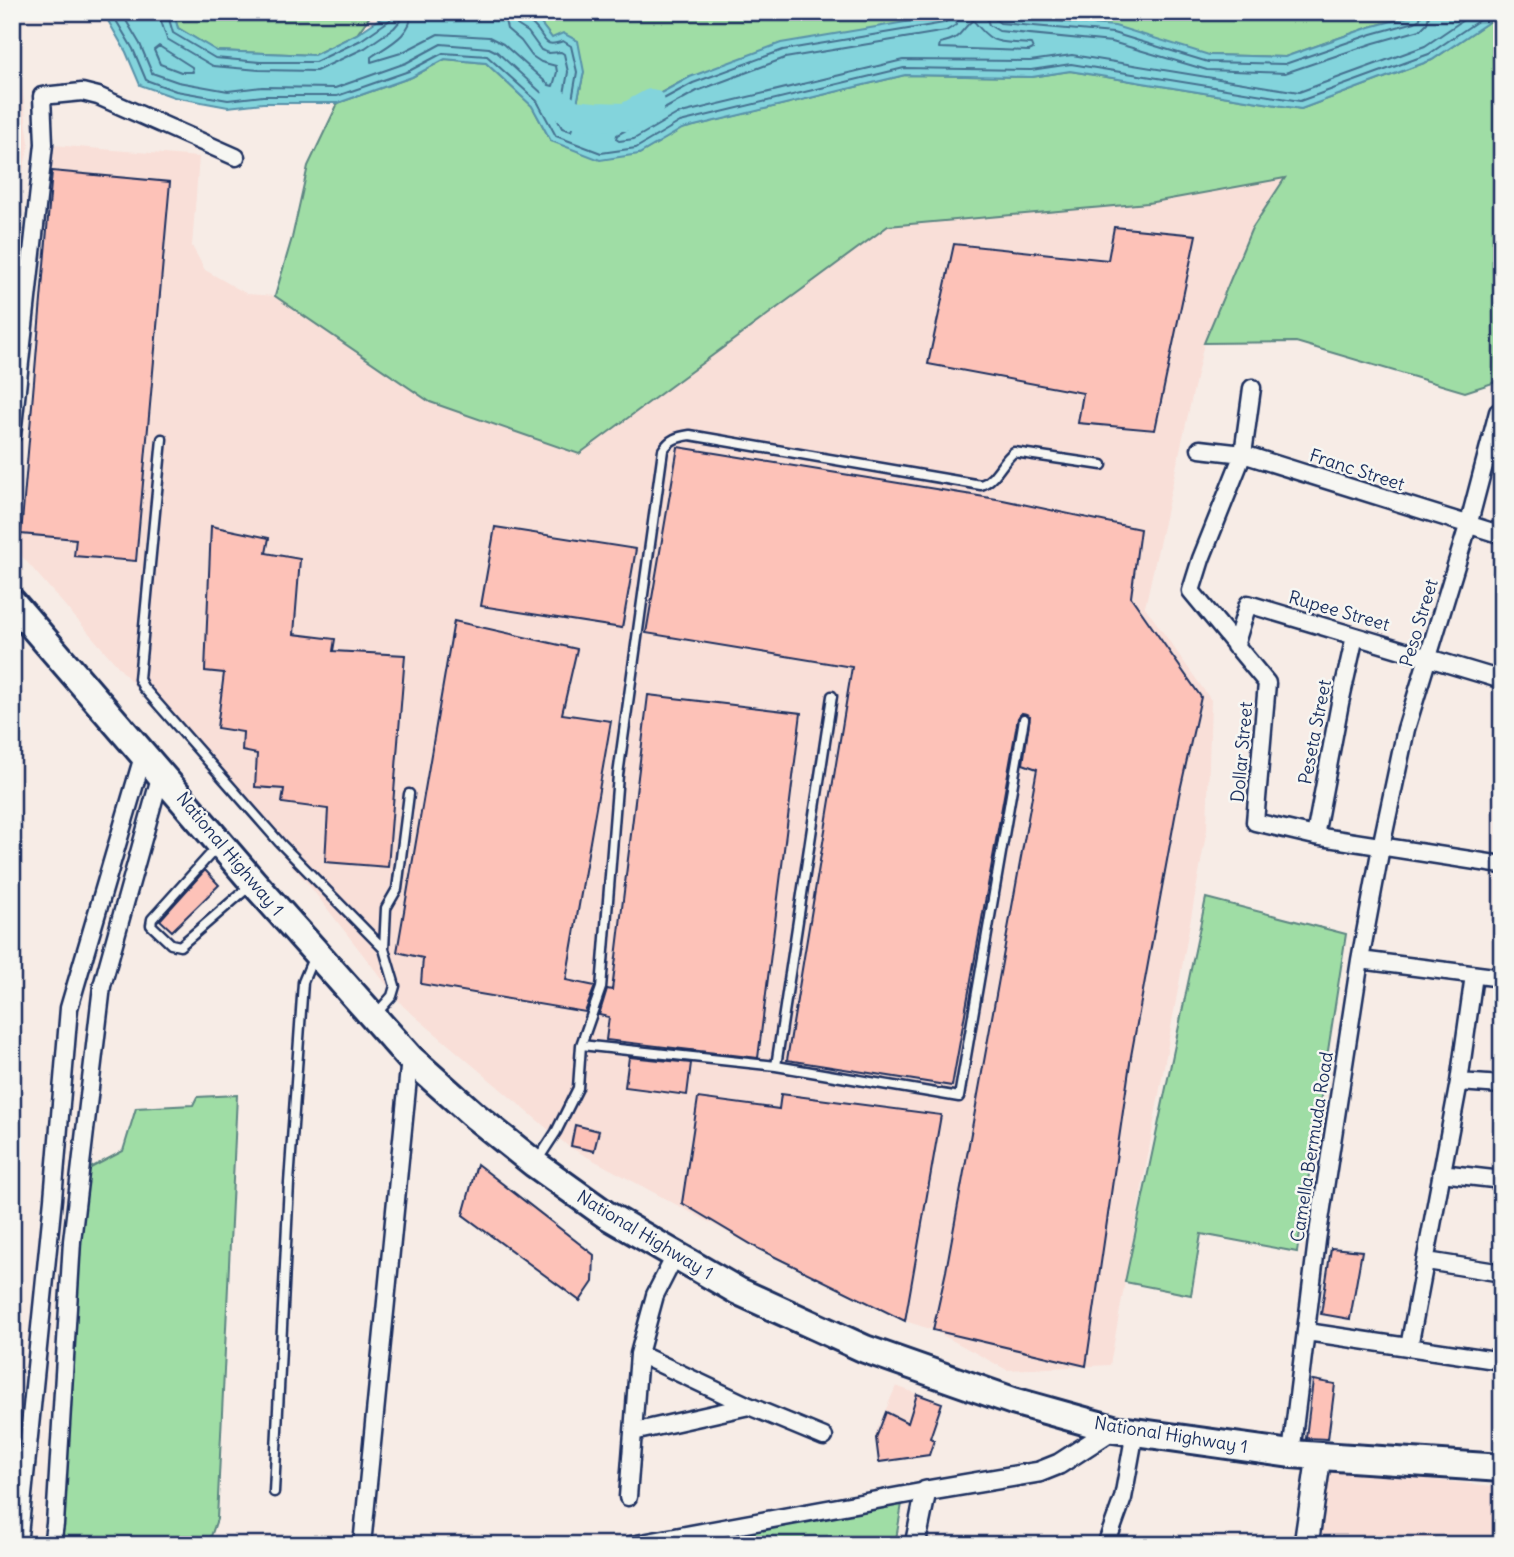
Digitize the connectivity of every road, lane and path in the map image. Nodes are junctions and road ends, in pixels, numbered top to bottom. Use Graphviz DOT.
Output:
graph roads {
  1 [pos="236,157"];
  2 [pos="1252,388"];
  3 [pos="1498,412"];
  4 [pos="12,435"];
  5 [pos="162,439"];
  6 [pos="1200,449"];
  7 [pos="1243,454"];
  8 [pos="1102,465"];
  9 [pos="1468,526"];
  10 [pos="1502,535"];
  11 [pos="12,602"];
  12 [pos="1355,636"];
  13 [pos="1235,646"];
  14 [pos="1429,657"];
  15 [pos="1502,680"];
  16 [pos="832,696"];
  17 [pos="1024,719"];
  18 [pos="144,753"];
  19 [pos="161,774"];
  20 [pos="409,794"];
  21 [pos="1315,836"];
  22 [pos="220,843"];
  23 [pos="1381,847"];
  24 [pos="1501,860"];
  25 [pos="254,883"];
  26 [pos="384,949"];
  27 [pos="315,953"];
  28 [pos="1360,960"];
  29 [pos="1474,975"];
  30 [pos="1502,978"];
  31 [pos="373,1018"];
  32 [pos="581,1045"];
  33 [pos="410,1058"];
  34 [pos="776,1066"];
  35 [pos="1459,1082"];
  36 [pos="1502,1085"];
  37 [pos="535,1164"];
  38 [pos="1441,1173"];
  39 [pos="1502,1180"];
  40 [pos="676,1254"];
  41 [pos="1427,1261"];
  42 [pos="1502,1273"];
  43 [pos="1307,1332"];
  44 [pos="1409,1347"];
  45 [pos="639,1354"];
  46 [pos="1502,1361"];
  47 [pos="749,1406"];
  48 [pos="1124,1431"];
  49 [pos="633,1432"];
  50 [pos="824,1437"];
  51 [pos="1291,1454"];
  52 [pos="1319,1457"];
  53 [pos="1502,1468"];
  54 [pos="926,1491"];
  55 [pos="274,1492"];
  56 [pos="628,1497"];
  57 [pos="18,1545"];
  58 [pos="52,1545"];
  59 [pos="362,1545"];
  60 [pos="631,1545"];
  61 [pos="915,1545"];
  62 [pos="1106,1545"];
  63 [pos="1306,1545"];
  1 -- 4 [label="street"];
  2 -- 7 [label="street, Dollar Street"];
  3 -- 9 [label="street, Peso Street"];
  5 -- 26 [label="lane"];
  6 -- 7 [label="street, Franc Street"];
  7 -- 9 [label="street, Franc Street"];
  7 -- 13 [label="street, Dollar Street"];
  8 -- 32 [label="lane"];
  9 -- 10 [label="street, Franc Street"];
  9 -- 14 [label="street, Peso Street"];
  11 -- 18 [label="highway, National Highway 1"];
  12 -- 13 [label="street, Rupee Street"];
  12 -- 14 [label="street, Rupee Street"];
  12 -- 21 [label="street, Peseta Street"];
  13 -- 21 [label="street, Dollar Street"];
  14 -- 15 [label="street, Rupee Street"];
  14 -- 23 [label="street, Peso Street"];
  16 -- 34 [label="lane"];
  17 -- 34 [label="lane"];
  18 -- 19 [label="highway, National Highway 1"];
  18 -- 57 [label="street"];
  19 -- 22 [label="highway, National Highway 1"];
  19 -- 58 [label="street"];
  20 -- 26 [label="lane"];
  21 -- 23 [label="street, Dollar Street"];
  22 -- 25 [label="highway, National Highway 1"];
  22 -- 25 [label="lane"];
  23 -- 24 [label="street, Dollar Street"];
  23 -- 28 [label="street, Camella Bermuda Road"];
  25 -- 27 [label="highway, National Highway 1"];
  26 -- 31 [label="lane"];
  27 -- 31 [label="highway, National Highway 1"];
  27 -- 55 [label="lane"];
  28 -- 29 [label="street"];
  28 -- 43 [label="street, Camella Bermuda Road"];
  29 -- 30 [label="street"];
  29 -- 35 [label="street"];
  31 -- 33 [label="highway, National Highway 1"];
  32 -- 34 [label="lane"];
  32 -- 37 [label="lane"];
  33 -- 37 [label="highway, National Highway 1"];
  33 -- 59 [label="street"];
  35 -- 36 [label="street"];
  35 -- 38 [label="street"];
  37 -- 40 [label="highway, National Highway 1"];
  38 -- 39 [label="street"];
  38 -- 41 [label="street"];
  40 -- 45 [label="street"];
  40 -- 48 [label="highway, National Highway 1"];
  41 -- 42 [label="street"];
  41 -- 44 [label="street"];
  43 -- 44 [label="street"];
  43 -- 51 [label="street, Camella Bermuda Road"];
  44 -- 46 [label="street"];
  45 -- 47 [label="street"];
  45 -- 49 [label="street"];
  47 -- 49 [label="street"];
  47 -- 50 [label="street"];
  48 -- 51 [label="highway, National Highway 1"];
  48 -- 54 [label="street"];
  48 -- 62 [label="street"];
  49 -- 56 [label="street"];
  51 -- 52 [label="highway, National Highway 1"];
  52 -- 53 [label="highway, National Highway 1"];
  52 -- 63 [label="main road"];
  54 -- 60 [label="street"];
  54 -- 61 [label="street"];
}
